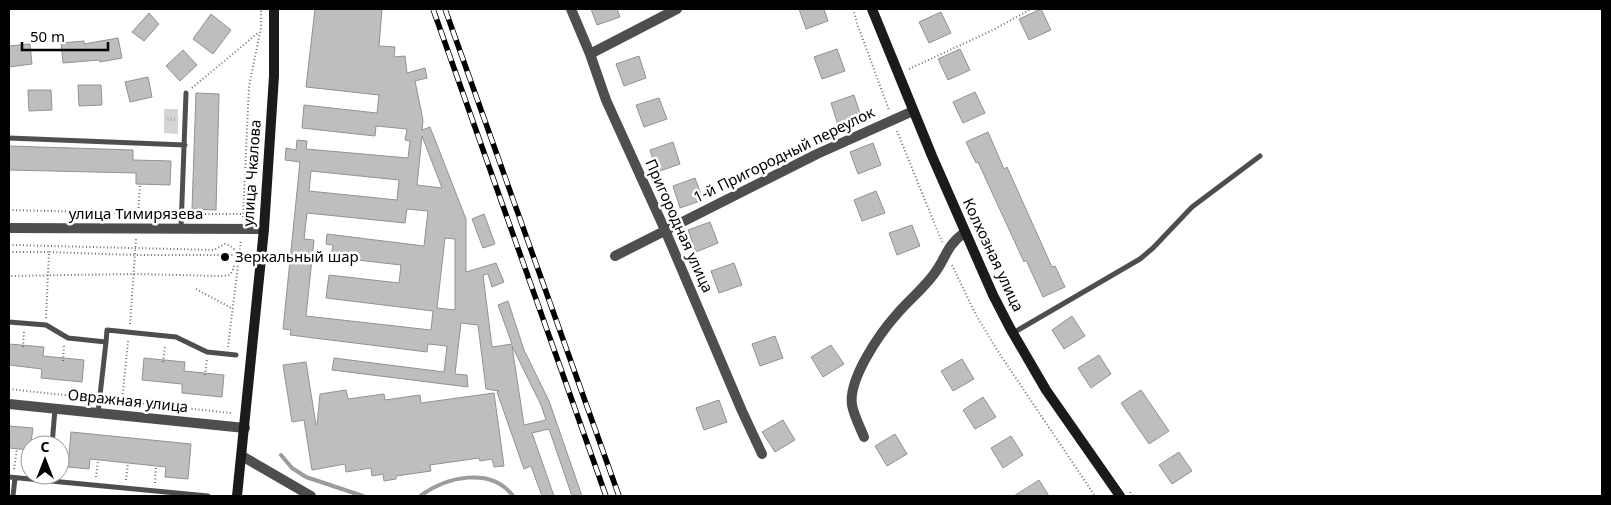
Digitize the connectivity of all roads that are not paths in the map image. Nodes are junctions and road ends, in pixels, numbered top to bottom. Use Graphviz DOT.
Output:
graph roads {
  1 [pos="274,9"];
  2 [pos="571,9"];
  3 [pos="678,9"];
  4 [pos="872,9"];
  5 [pos="590,54"];
  6 [pos="186,93"];
  7 [pos="913,111"];
  8 [pos="9,138"];
  9 [pos="185,145"];
  10 [pos="1260,156"];
  11 [pos="9,228"];
  12 [pos="181,229"];
  13 [pos="264,229"];
  14 [pos="666,230"];
  15 [pos="965,232"];
  16 [pos="615,256"];
  17 [pos="9,322"];
  18 [pos="1013,334"];
  19 [pos="106,342"];
  20 [pos="236,355"];
  21 [pos="9,404"];
  22 [pos="55,409"];
  23 [pos="98,413"];
  24 [pos="245,428"];
  25 [pos="53,435"];
  26 [pos="864,437"];
  27 [pos="762,454"];
  28 [pos="242,456"];
  29 [pos="12,478"];
  30 [pos="70,483"];
  31 [pos="122,488"];
  32 [pos="176,495"];
  33 [pos="13,496"];
  34 [pos="119,496"];
  35 [pos="208,496"];
  36 [pos="237,496"];
  37 [pos="311,496"];
  38 [pos="1120,496"];
  1 -- 13 [label="main road, улица Чкалова"];
  2 -- 5 [label="street, Пригородная улица"];
  3 -- 5 [label="street"];
  4 -- 7 [label="main road, Колхозная улица"];
  5 -- 14 [label="street, Пригородная улица"];
  6 -- 9 [label="lane"];
  7 -- 14 [label="street, 1-й Пригородный переулок"];
  7 -- 15 [label="main road, Колхозная улица"];
  8 -- 9 [label="lane"];
  9 -- 12 [label="lane"];
  10 -- 18 [label="lane"];
  11 -- 12 [label="street, улица Тимирязева"];
  12 -- 13 [label="street, улица Тимирязева"];
  13 -- 24 [label="main road, улица Чкалова"];
  14 -- 16 [label="street, 1-й Пригородный переулок"];
  14 -- 27 [label="street, Пригородная улица"];
  15 -- 18 [label="main road, Колхозная улица"];
  15 -- 26 [label="street"];
  17 -- 19 [label="lane"];
  18 -- 38 [label="main road, Колхозная улица"];
  19 -- 20 [label="lane"];
  19 -- 23 [label="lane"];
  21 -- 22 [label="street, Овражная улица"];
  22 -- 23 [label="street, Овражная улица"];
  22 -- 25 [label="lane"];
  23 -- 24 [label="street, Овражная улица"];
  24 -- 28 [label="main road, улица Чкалова"];
  28 -- 36 [label="main road, улица Чкалова"];
  28 -- 37 [label="street"];
  29 -- 33 [label="lane"];
  30 -- 31 [label="lane"];
  31 -- 32 [label="lane"];
  31 -- 34 [label="lane"];
  32 -- 35 [label="lane"];
}
